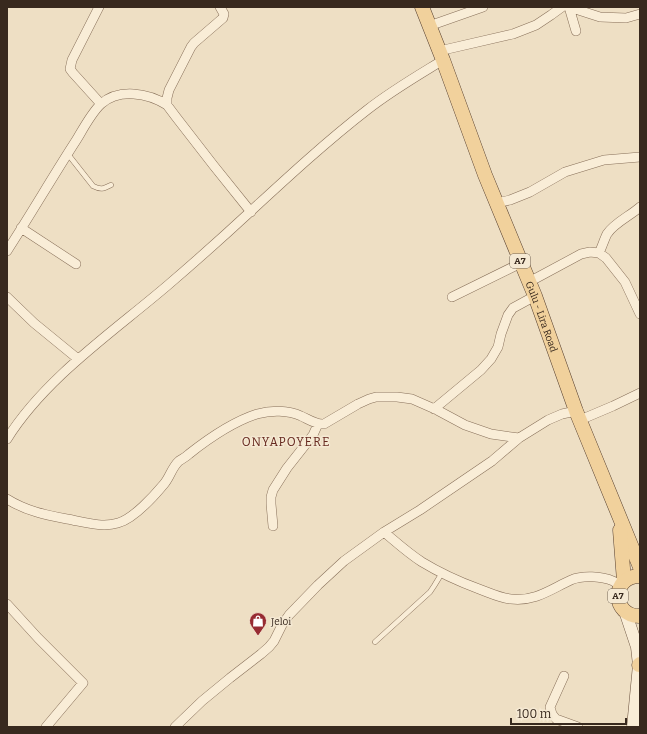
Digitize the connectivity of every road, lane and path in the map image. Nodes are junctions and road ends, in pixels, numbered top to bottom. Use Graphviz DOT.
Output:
graph roads {
  1 [pos="99,7"];
  2 [pos="220,7"];
  3 [pos="422,7"];
  4 [pos="483,7"];
  5 [pos="562,7"];
  6 [pos="569,7"];
  7 [pos="640,14"];
  8 [pos="429,26"];
  9 [pos="576,31"];
  10 [pos="441,55"];
  11 [pos="101,104"];
  12 [pos="167,105"];
  13 [pos="67,153"];
  14 [pos="640,157"];
  15 [pos="111,184"];
  16 [pos="497,203"];
  17 [pos="640,207"];
  18 [pos="251,212"];
  19 [pos="21,228"];
  20 [pos="7,251"];
  21 [pos="599,252"];
  22 [pos="521,263"];
  23 [pos="76,264"];
  24 [pos="529,282"];
  25 [pos="535,296"];
  26 [pos="7,297"];
  27 [pos="452,297"];
  28 [pos="640,314"];
  29 [pos="78,359"];
  30 [pos="640,393"];
  31 [pos="434,409"];
  32 [pos="578,416"];
  33 [pos="318,424"];
  34 [pos="519,438"];
  35 [pos="7,439"];
  36 [pos="7,499"];
  37 [pos="619,515"];
  38 [pos="273,526"];
  39 [pos="384,532"];
  40 [pos="640,567"];
  41 [pos="442,573"];
  42 [pos="640,576"];
  43 [pos="622,584"];
  44 [pos="7,604"];
  45 [pos="625,611"];
  46 [pos="640,616"];
  47 [pos="375,642"];
  48 [pos="639,643"];
  49 [pos="639,664"];
  50 [pos="564,676"];
  51 [pos="46,727"];
  52 [pos="175,727"];
  53 [pos="578,727"];
  54 [pos="633,727"];
  1 -- 11 [label="street"];
  2 -- 12 [label="street"];
  3 -- 8 [label="main road, Gulu - Lira Road / A7"];
  4 -- 8 [label="street"];
  5 -- 10 [label="street"];
  6 -- 7 [label="street"];
  6 -- 9 [label="street"];
  8 -- 10 [label="main road, Gulu - Lira Road / A7"];
  10 -- 16 [label="main road, Gulu - Lira Road / A7"];
  10 -- 18 [label="street"];
  11 -- 12 [label="street"];
  11 -- 13 [label="street"];
  12 -- 18 [label="street"];
  13 -- 15 [label="lane"];
  13 -- 19 [label="street"];
  14 -- 16 [label="street"];
  16 -- 22 [label="main road, Gulu - Lira Road / A7"];
  17 -- 21 [label="street"];
  18 -- 29 [label="street"];
  19 -- 20 [label="street"];
  19 -- 23 [label="street"];
  21 -- 24 [label="street"];
  21 -- 28 [label="street"];
  22 -- 24 [label="main road, Gulu - Lira Road / A7"];
  22 -- 27 [label="street"];
  24 -- 25 [label="main road, Gulu - Lira Road / A7"];
  25 -- 31 [label="street"];
  25 -- 32 [label="main road, Gulu - Lira Road / A7"];
  26 -- 29 [label="street"];
  29 -- 35 [label="street"];
  30 -- 32 [label="street"];
  31 -- 33 [label="street"];
  31 -- 34 [label="street"];
  32 -- 34 [label="street"];
  32 -- 37 [label="main road, Gulu - Lira Road / A7"];
  33 -- 36 [label="street"];
  33 -- 38 [label="street"];
  34 -- 39 [label="street"];
  37 -- 40 [label="main road, A7"];
  37 -- 43 [label="main road, A7"];
  39 -- 41 [label="street"];
  39 -- 52 [label="street"];
  41 -- 43 [label="street"];
  41 -- 47 [label="lane"];
  42 -- 43 [label="main road, A7"];
  43 -- 45 [label="main road, A7"];
  44 -- 51 [label="street"];
  45 -- 46 [label="main road, A7"];
  45 -- 48 [label="street"];
  48 -- 49 [label="street"];
  49 -- 54 [label="street"];
  50 -- 53 [label="street"];
}
